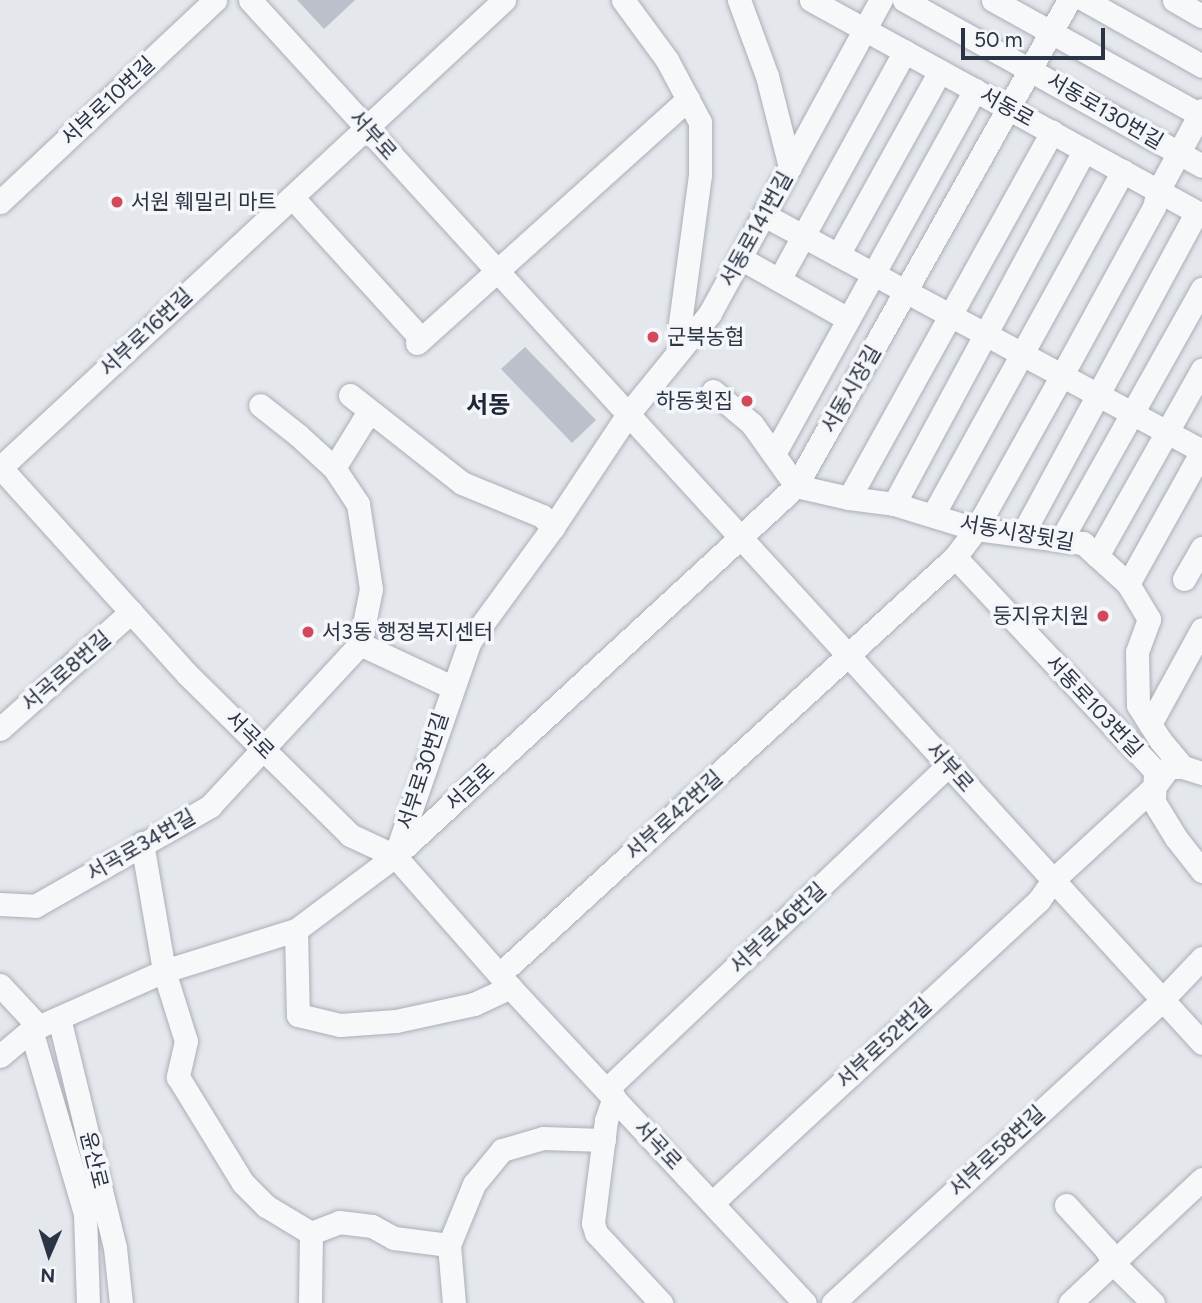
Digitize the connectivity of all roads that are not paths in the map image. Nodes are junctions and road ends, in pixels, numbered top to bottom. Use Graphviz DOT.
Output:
graph roads {
  1 [pos="215,0"];
  2 [pos="250,0"];
  3 [pos="504,0"];
  4 [pos="623,0"];
  5 [pos="739,0"];
  6 [pos="811,0"];
  7 [pos="881,0"];
  8 [pos="904,0"];
  9 [pos="993,0"];
  10 [pos="1069,0"];
  11 [pos="1085,0"];
  12 [pos="1174,0"];
  13 [pos="1202,16"];
  14 [pos="865,30"];
  15 [pos="1052,32"];
  16 [pos="905,51"];
  17 [pos="1202,66"];
  18 [pos="1031,69"];
  19 [pos="940,71"];
  20 [pos="975,90"];
  21 [pos="688,99"];
  22 [pos="1009,109"];
  23 [pos="1201,113"];
  24 [pos="367,128"];
  25 [pos="1052,132"];
  26 [pos="1085,150"];
  27 [pos="1179,153"];
  28 [pos="1202,166"];
  29 [pos="790,167"];
  30 [pos="1123,171"];
  31 [pos="1158,191"];
  32 [pos="292,197"];
  33 [pos="0,202"];
  34 [pos="1200,214"];
  35 [pos="764,215"];
  36 [pos="803,236"];
  37 [pos="838,255"];
  38 [pos="740,258"];
  39 [pos="496,270"];
  40 [pos="873,274"];
  41 [pos="779,280"];
  42 [pos="1202,289"];
  43 [pos="906,291"];
  44 [pos="952,316"];
  45 [pos="848,319"];
  46 [pos="680,323"];
  47 [pos="986,334"];
  48 [pos="1021,353"];
  49 [pos="1202,370"];
  50 [pos="1062,375"];
  51 [pos="713,391"];
  52 [pos="350,395"];
  53 [pos="1098,395"];
  54 [pos="260,405"];
  55 [pos="372,412"];
  56 [pos="1131,413"];
  57 [pos="628,414"];
  58 [pos="1168,432"];
  59 [pos="1202,451"];
  60 [pos="774,454"];
  61 [pos="0,468"];
  62 [pos="334,468"];
  63 [pos="796,486"];
  64 [pos="849,498"];
  65 [pos="894,503"];
  66 [pos="933,516"];
  67 [pos="553,527"];
  68 [pos="976,529"];
  69 [pos="1022,535"];
  70 [pos="738,539"];
  71 [pos="1061,540"];
  72 [pos="1202,548"];
  73 [pos="955,556"];
  74 [pos="1097,556"];
  75 [pos="1184,579"];
  76 [pos="1128,584"];
  77 [pos="131,612"];
  78 [pos="1202,629"];
  79 [pos="360,644"];
  80 [pos="847,654"];
  81 [pos="452,687"];
  82 [pos="1150,724"];
  83 [pos="0,729"];
  84 [pos="264,749"];
  85 [pos="948,765"];
  86 [pos="1192,770"];
  87 [pos="1154,787"];
  88 [pos="142,843"];
  89 [pos="395,856"];
  90 [pos="1202,871"];
  91 [pos="1053,880"];
  92 [pos="0,904"];
  93 [pos="296,930"];
  94 [pos="1202,958"];
  95 [pos="163,971"];
  96 [pos="505,981"];
  97 [pos="0,985"];
  98 [pos="1163,1000"];
  99 [pos="43,1025"];
  100 [pos="1202,1043"];
  101 [pos="0,1056"];
  102 [pos="610,1093"];
  103 [pos="604,1140"];
  104 [pos="1202,1179"];
  105 [pos="712,1203"];
  106 [pos="1066,1205"];
  107 [pos="311,1233"];
  108 [pos="450,1245"];
  109 [pos="1114,1264"];
  110 [pos="652,1298"];
  111 [pos="88,1303"];
  112 [pos="121,1303"];
  113 [pos="310,1303"];
  114 [pos="454,1303"];
  115 [pos="804,1303"];
  116 [pos="833,1303"];
  117 [pos="1070,1303"];
  118 [pos="1153,1303"];
  1 -- 33 [label="street, 서부로10번길"];
  2 -- 24 [label="street, 서부로"];
  3 -- 24 [label="street, 서부로16번길"];
  4 -- 21 [label="street"];
  5 -- 29 [label="street"];
  6 -- 14 [label="street, 서동로"];
  7 -- 14 [label="street, 서동로141번길"];
  8 -- 18 [label="street, 서동로130번길"];
  9 -- 15 [label="street, 서동로130번길"];
  10 -- 15 [label="street, 서동시장길"];
  11 -- 17 [label="street"];
  12 -- 13 [label="street"];
  14 -- 16 [label="street, 서동로"];
  14 -- 29 [label="street, 서동로141번길"];
  15 -- 18 [label="street, 서동시장길"];
  15 -- 23 [label="street, 서동로130번길"];
  16 -- 19 [label="street, 서동로"];
  16 -- 36 [label="street"];
  18 -- 22 [label="street, 서동시장길"];
  18 -- 27 [label="street, 서동로130번길"];
  19 -- 20 [label="street, 서동로"];
  19 -- 37 [label="street"];
  20 -- 22 [label="street, 서동로"];
  20 -- 40 [label="street, 서동시장길"];
  21 -- 39 [label="street"];
  21 -- 46 [label="street"];
  22 -- 25 [label="street, 서동로"];
  22 -- 43 [label="street, 서동시장길"];
  23 -- 27 [label="street, 서동로130번길"];
  24 -- 32 [label="street, 서부로16번길"];
  24 -- 39 [label="street, 서부로"];
  25 -- 26 [label="street, 서동로"];
  25 -- 44 [label="street"];
  26 -- 30 [label="street, 서동로"];
  26 -- 47 [label="street"];
  27 -- 28 [label="street"];
  27 -- 31 [label="street, 서동로130번길"];
  29 -- 35 [label="street, 서동로141번길"];
  30 -- 31 [label="street, 서동로"];
  30 -- 48 [label="street"];
  31 -- 34 [label="street, 서동로"];
  31 -- 50 [label="street"];
  32 -- 39 [label="street"];
  32 -- 61 [label="street, 서부로16번길"];
  34 -- 53 [label="street"];
  35 -- 36 [label="street"];
  35 -- 38 [label="street, 서동로141번길"];
  36 -- 37 [label="street"];
  36 -- 41 [label="street"];
  37 -- 40 [label="street"];
  38 -- 41 [label="street, 서동시장길"];
  38 -- 57 [label="street, 서동로141번길"];
  39 -- 57 [label="street, 서부로"];
  40 -- 43 [label="street"];
  40 -- 45 [label="street, 서동시장길"];
  41 -- 45 [label="street, 서동시장길"];
  42 -- 56 [label="street"];
  43 -- 44 [label="street"];
  43 -- 63 [label="street, 서동시장길"];
  44 -- 47 [label="street"];
  44 -- 64 [label="street"];
  45 -- 60 [label="street, 서동시장길"];
  47 -- 48 [label="street"];
  47 -- 65 [label="street"];
  48 -- 50 [label="street"];
  48 -- 66 [label="street"];
  49 -- 58 [label="street"];
  50 -- 53 [label="street"];
  50 -- 68 [label="street"];
  51 -- 60 [label="street"];
  52 -- 55 [label="street"];
  53 -- 56 [label="street"];
  53 -- 69 [label="street"];
  54 -- 62 [label="street"];
  55 -- 62 [label="street"];
  55 -- 67 [label="street"];
  56 -- 58 [label="street"];
  56 -- 71 [label="street"];
  57 -- 67 [label="street, 서부로30번길"];
  57 -- 70 [label="street, 서부로"];
  58 -- 59 [label="street"];
  58 -- 74 [label="street"];
  59 -- 76 [label="street"];
  60 -- 63 [label="street"];
  61 -- 77 [label="street, 서곡로"];
  62 -- 79 [label="street"];
  63 -- 64 [label="street, 서동시장뒷길"];
  63 -- 70 [label="street"];
  64 -- 65 [label="street, 서동시장뒷길"];
  65 -- 66 [label="street, 서동시장뒷길"];
  66 -- 68 [label="street, 서동시장뒷길"];
  67 -- 81 [label="street, 서부로30번길"];
  68 -- 69 [label="street, 서동시장뒷길"];
  68 -- 73 [label="street"];
  69 -- 71 [label="street, 서동시장뒷길"];
  70 -- 80 [label="street, 서부로"];
  70 -- 89 [label="street, 서금로"];
  71 -- 74 [label="street, 서동시장뒷길"];
  72 -- 75 [label="street"];
  73 -- 80 [label="street"];
  73 -- 87 [label="street, 서동로103번길"];
  74 -- 76 [label="street, 서동시장뒷길"];
  76 -- 82 [label="street, 서동시장뒷길"];
  77 -- 83 [label="street, 서곡로8번길"];
  77 -- 84 [label="street, 서곡로"];
  78 -- 82 [label="street"];
  79 -- 81 [label="street, 서부로30번길"];
  79 -- 84 [label="street, 서곡로34번길"];
  80 -- 85 [label="street, 서부로"];
  80 -- 96 [label="street, 서부로42번길"];
  81 -- 89 [label="street, 서부로30번길"];
  82 -- 86 [label="street, 서동시장뒷길"];
  84 -- 88 [label="street, 서곡로34번길"];
  84 -- 89 [label="street, 서곡로"];
  85 -- 91 [label="street, 서부로"];
  85 -- 102 [label="street, 서부로46번길"];
  86 -- 87 [label="street"];
  87 -- 90 [label="street, 서동로103번길"];
  87 -- 91 [label="street"];
  88 -- 92 [label="street, 서곡로34번길"];
  88 -- 95 [label="street"];
  89 -- 93 [label="street, 서금로"];
  89 -- 96 [label="street, 서곡로"];
  91 -- 98 [label="street, 서부로"];
  91 -- 105 [label="street, 서부로52번길"];
  93 -- 95 [label="street, 서금로"];
  93 -- 96 [label="street"];
  94 -- 98 [label="street"];
  95 -- 99 [label="street, 서금로"];
  95 -- 107 [label="street"];
  96 -- 102 [label="street, 서곡로"];
  97 -- 99 [label="street"];
  98 -- 100 [label="street, 서부로"];
  98 -- 116 [label="street, 서부로58번길"];
  99 -- 101 [label="street, 서금로"];
  99 -- 111 [label="street"];
  99 -- 112 [label="street, 윤산로"];
  102 -- 103 [label="street"];
  102 -- 105 [label="street, 서곡로"];
  103 -- 108 [label="street"];
  103 -- 110 [label="street"];
  104 -- 109 [label="street"];
  105 -- 115 [label="street, 서곡로"];
  106 -- 109 [label="street"];
  107 -- 108 [label="street"];
  107 -- 113 [label="street"];
  108 -- 114 [label="street"];
  109 -- 117 [label="street"];
  109 -- 118 [label="street"];
}
